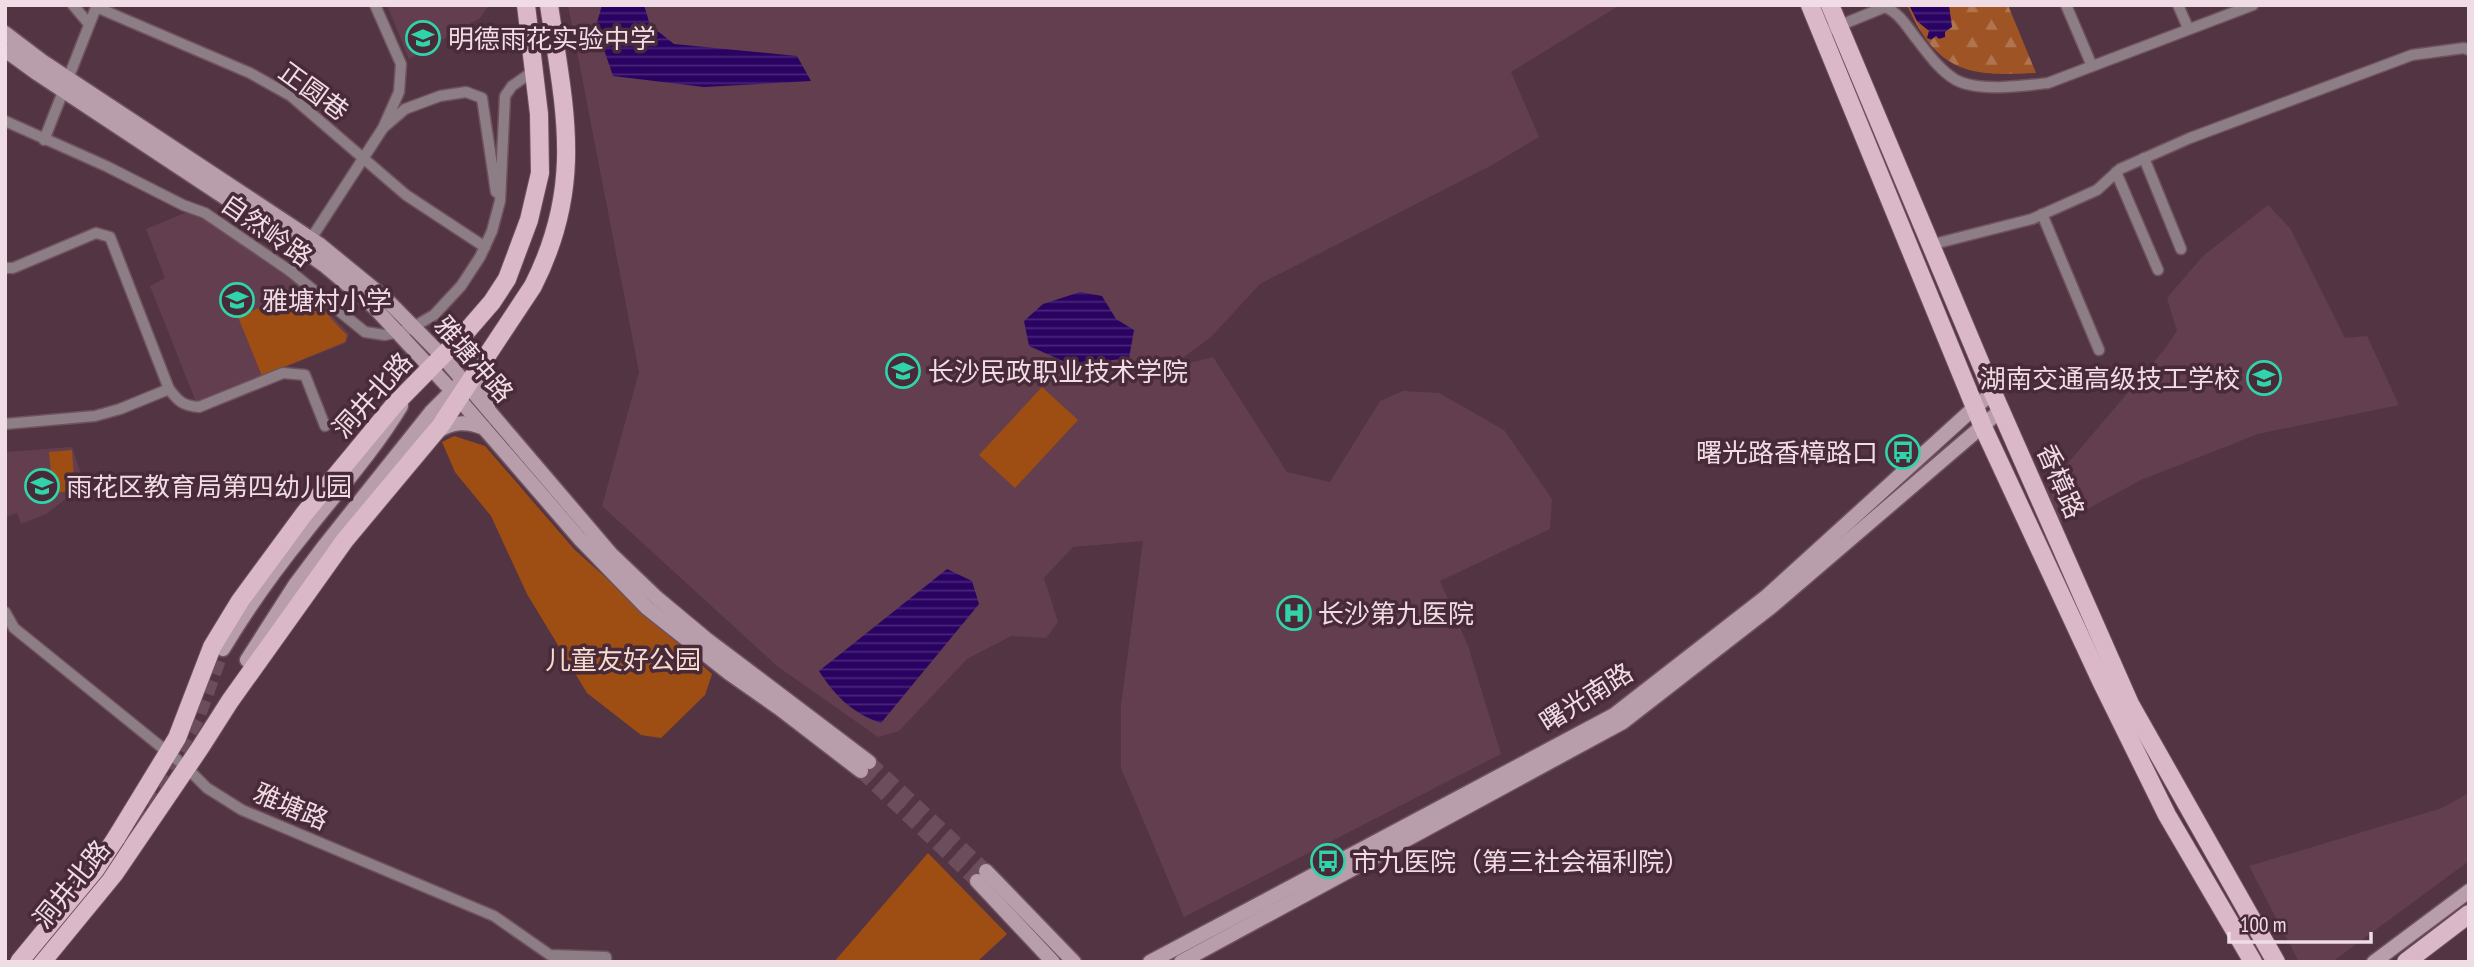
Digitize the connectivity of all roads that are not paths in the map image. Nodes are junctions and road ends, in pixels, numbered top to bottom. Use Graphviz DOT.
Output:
graph roads {
  1 [pos="73,5"];
  2 [pos="375,5"];
  3 [pos="526,5"];
  4 [pos="549,5"];
  5 [pos="1810,5"];
  6 [pos="1830,5"];
  7 [pos="2066,5"];
  8 [pos="2178,5"];
  9 [pos="2253,5"];
  10 [pos="96,6"];
  11 [pos="89,24"];
  12 [pos="1839,26"];
  13 [pos="2188,28"];
  14 [pos="5,33"];
  15 [pos="1821,33"];
  16 [pos="5,50"];
  17 [pos="2469,50"];
  18 [pos="2092,66"];
  19 [pos="534,70"];
  20 [pos="66,84"];
  21 [pos="5,121"];
  22 [pos="383,128"];
  23 [pos="44,140"];
  24 [pos="364,158"];
  25 [pos="2144,158"];
  26 [pos="2116,172"];
  27 [pos="2042,214"];
  28 [pos="481,244"];
  29 [pos="307,245"];
  30 [pos="1930,245"];
  31 [pos="2181,249"];
  32 [pos="5,268"];
  33 [pos="2158,270"];
  34 [pos="290,271"];
  35 [pos="413,327"];
  36 [pos="398,332"];
  37 [pos="2099,350"];
  38 [pos="486,357"];
  39 [pos="438,362"];
  40 [pos="413,386"];
  41 [pos="169,389"];
  42 [pos="460,389"];
  43 [pos="1997,401"];
  44 [pos="1975,407"];
  45 [pos="5,424"];
  46 [pos="490,424"];
  47 [pos="324,426"];
  48 [pos="1983,426"];
  49 [pos="431,437"];
  50 [pos="5,612"];
  51 [pos="223,649"];
  52 [pos="247,660"];
  53 [pos="167,754"];
  54 [pos="865,767"];
  55 [pos="186,768"];
  56 [pos="2469,891"];
  57 [pos="2469,914"];
  58 [pos="606,959"];
  59 [pos="19,962"];
  60 [pos="40,962"];
  61 [pos="1053,962"];
  62 [pos="1074,962"];
  63 [pos="1150,962"];
  64 [pos="1181,962"];
  65 [pos="2253,962"];
  66 [pos="2276,962"];
  67 [pos="2374,962"];
  68 [pos="2406,962"];
  1 -- 11 [label="street"];
  2 -- 22 [label="street"];
  3 -- 19 [label="main road, 洞井北路"];
  4 -- 38 [label="main road, 洞井北路"];
  5 -- 15 [label="main road, 香樟路"];
  6 -- 12 [label="main road, 香樟路"];
  7 -- 18 [label="street"];
  8 -- 13 [label="street"];
  9 -- 13 [label="street"];
  10 -- 11 [label="street"];
  10 -- 24 [label="street, 正圆巷"];
  11 -- 20 [label="street"];
  12 -- 15 [label="street"];
  12 -- 18 [label="street"];
  12 -- 30 [label="main road, 香樟路"];
  13 -- 18 [label="street"];
  14 -- 20 [label="main road, 雅塘冲路"];
  15 -- 44 [label="main road, 香樟路"];
  16 -- 20 [label="main road, 雅塘冲路"];
  17 -- 25 [label="street"];
  19 -- 28 [label="street, 自然岭路"];
  19 -- 39 [label="main road, 洞井北路"];
  20 -- 23 [label="street"];
  20 -- 29 [label="main road, 雅塘冲路"];
  21 -- 23 [label="street, 自然岭路"];
  22 -- 24 [label="street"];
  22 -- 28 [label="street"];
  23 -- 34 [label="street, 自然岭路"];
  24 -- 28 [label="street, 正圆巷"];
  24 -- 29 [label="street"];
  25 -- 26 [label="street"];
  25 -- 31 [label="street"];
  26 -- 27 [label="street"];
  26 -- 33 [label="street"];
  27 -- 30 [label="street"];
  27 -- 37 [label="street"];
  28 -- 35 [label="street, 自然岭路"];
  29 -- 34 [label="street"];
  29 -- 35 [label="main road, 雅塘冲路"];
  29 -- 36 [label="main road, 雅塘冲路"];
  30 -- 43 [label="main road, 香樟路"];
  32 -- 41 [label="street"];
  34 -- 36 [label="street, 自然岭路"];
  35 -- 36 [label="street, 自然岭路"];
  35 -- 39 [label="main road, 雅塘冲路"];
  36 -- 39 [label="main road, 雅塘冲路"];
  38 -- 42 [label="main road, 洞井北路"];
  38 -- 46 [label="main road"];
  39 -- 40 [label="main road, 洞井北路"];
  39 -- 42 [label="main road, 雅塘冲路"];
  40 -- 51 [label="main road"];
  40 -- 53 [label="main road, 洞井北路"];
  41 -- 45 [label="street"];
  41 -- 47 [label="street"];
  42 -- 46 [label="main road, 雅塘冲路"];
  42 -- 49 [label="main road, 洞井北路"];
  42 -- 52 [label="main road"];
  43 -- 44 [label="main road, 曙光南路"];
  43 -- 48 [label="main road, 曙光南路"];
  43 -- 66 [label="main road, 香樟路"];
  44 -- 48 [label="main road, 香樟路"];
  44 -- 63 [label="main road, 曙光南路"];
  46 -- 49 [label="main road"];
  46 -- 54 [label="main road, 雅塘冲路"];
  48 -- 64 [label="main road, 曙光南路"];
  48 -- 65 [label="main road, 香樟路"];
  49 -- 55 [label="main road, 洞井北路"];
  50 -- 53 [label="street, 雅塘路"];
  53 -- 55 [label="street, 雅塘路"];
  53 -- 59 [label="main road, 洞井北路, bridge"];
  55 -- 58 [label="street, 雅塘路"];
  55 -- 60 [label="main road, 洞井北路"];
  56 -- 67 [label="main road"];
  57 -- 68 [label="main road"];
  59 -- 60 [label="main road"];
  61 -- 62 [label="main road"];
}
